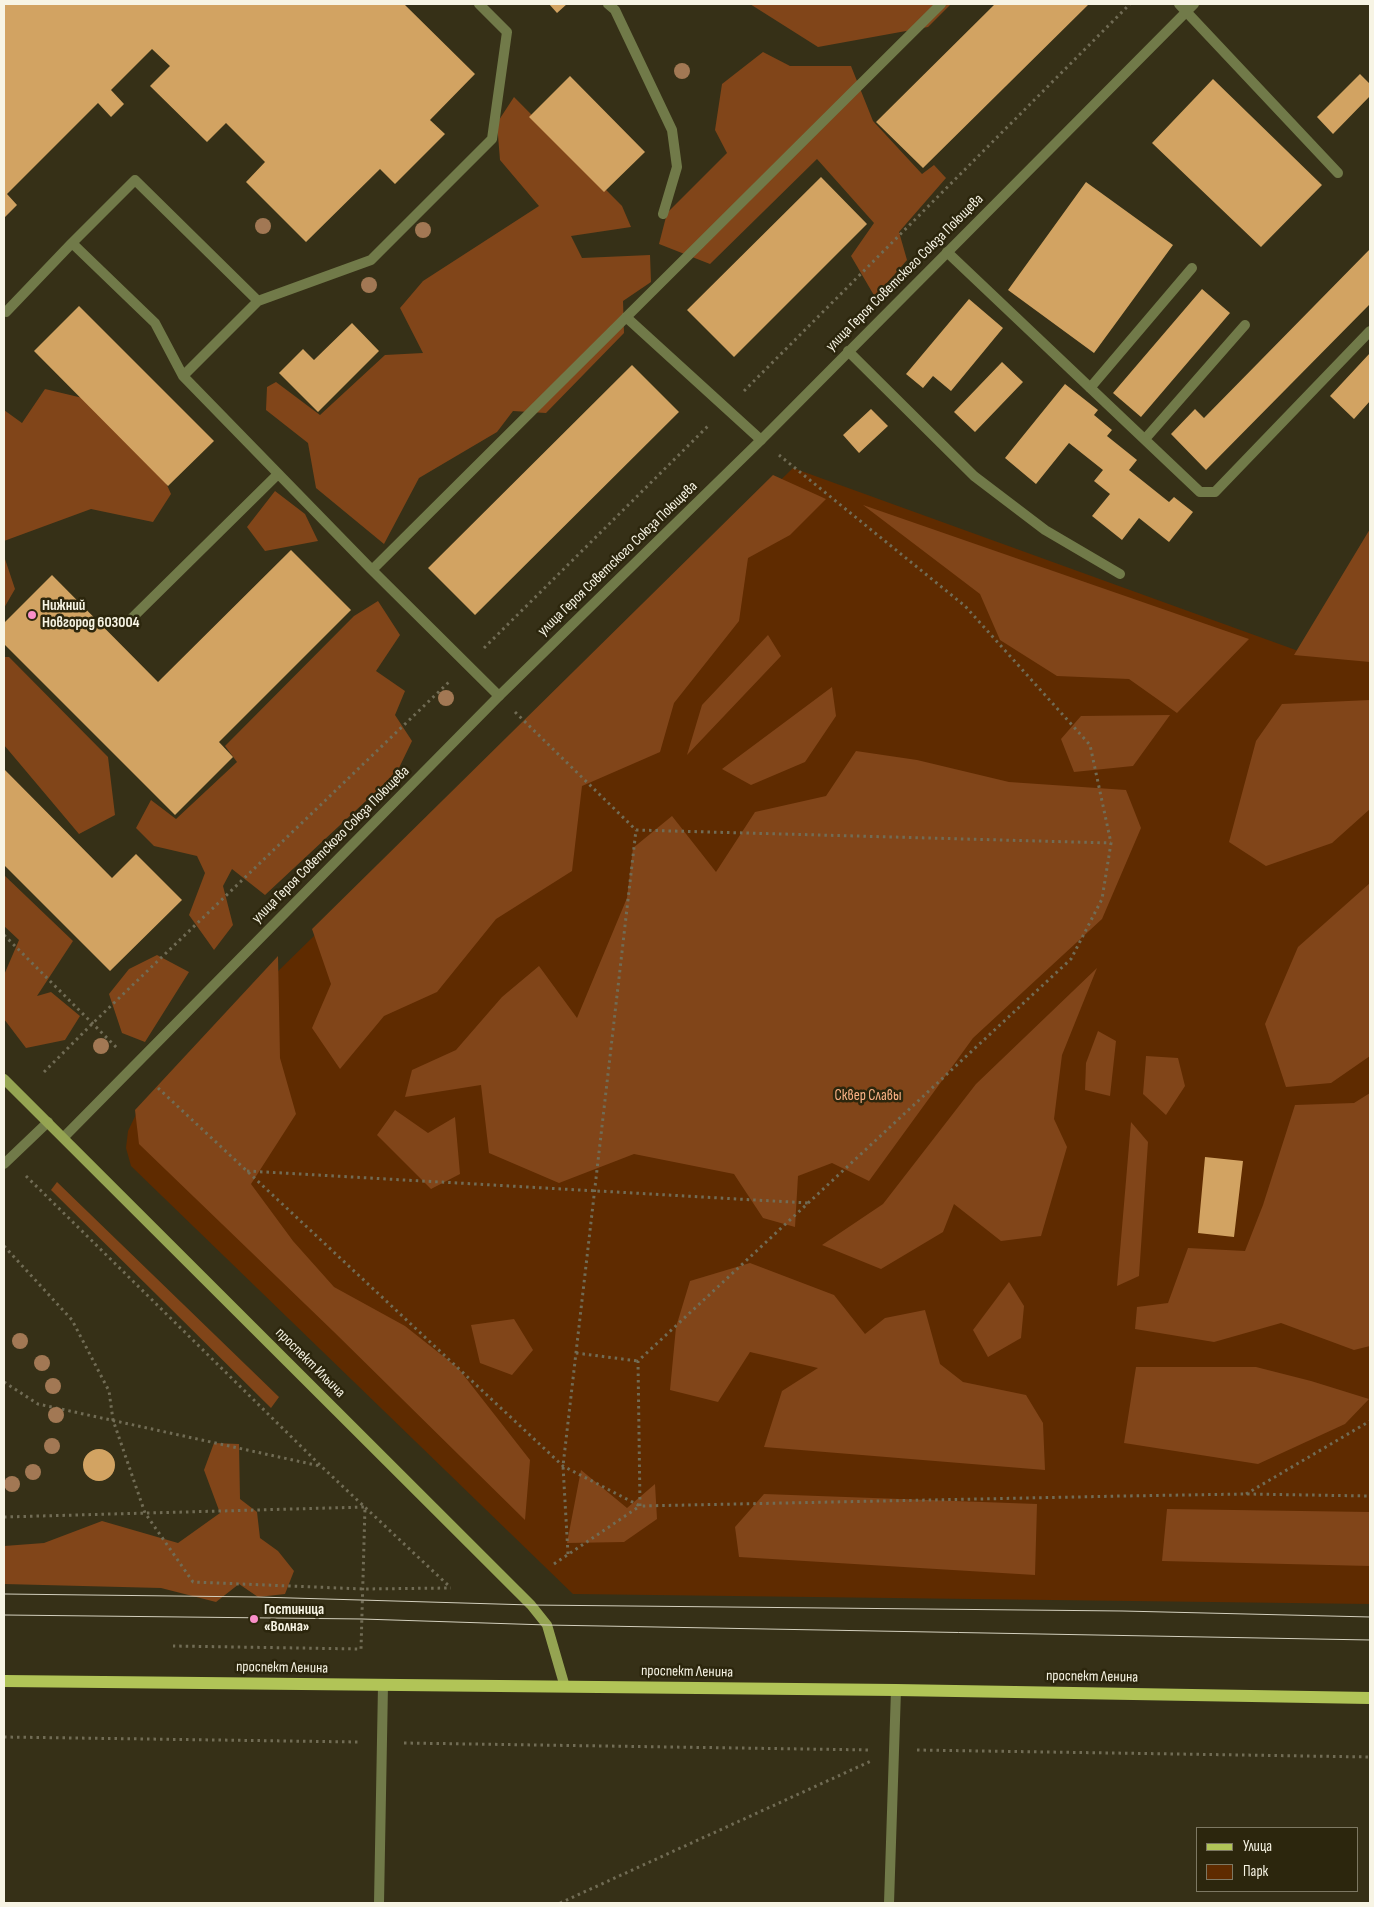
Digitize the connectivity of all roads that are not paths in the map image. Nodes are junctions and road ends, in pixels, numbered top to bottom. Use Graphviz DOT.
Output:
graph roads {
  1 [pos="479,4"];
  2 [pos="608,4"];
  3 [pos="940,4"];
  4 [pos="1179,4"];
  5 [pos="1194,4"];
  6 [pos="1187,12"];
  7 [pos="1338,173"];
  8 [pos="664,214"];
  9 [pos="72,242"];
  10 [pos="947,252"];
  11 [pos="1192,268"];
  12 [pos="258,301"];
  13 [pos="6,312"];
  14 [pos="626,317"];
  15 [pos="1245,325"];
  16 [pos="1370,331"];
  17 [pos="848,351"];
  18 [pos="183,376"];
  19 [pos="1090,388"];
  20 [pos="1145,439"];
  21 [pos="761,440"];
  22 [pos="278,474"];
  23 [pos="372,570"];
  24 [pos="1120,574"];
  25 [pos="130,620"];
  26 [pos="499,696"];
  27 [pos="4,1078"];
  28 [pos="48,1122"];
  29 [pos="64,1137"];
  30 [pos="6,1162"];
  31 [pos="4,1681"];
  32 [pos="383,1685"];
  33 [pos="565,1687"];
  34 [pos="896,1690"];
  35 [pos="1370,1698"];
  36 [pos="379,1903"];
  37 [pos="889,1903"];
  1 -- 12 [label="street"];
  2 -- 8 [label="street"];
  3 -- 14 [label="street"];
  4 -- 6 [label="street"];
  5 -- 6 [label="street, улица Героя Советского Союза Поющева"];
  6 -- 7 [label="street"];
  6 -- 10 [label="street, улица Героя Советского Союза Поющева"];
  9 -- 12 [label="street"];
  9 -- 13 [label="street"];
  9 -- 18 [label="street"];
  10 -- 17 [label="street, улица Героя Советского Союза Поющева"];
  10 -- 19 [label="street"];
  11 -- 19 [label="street"];
  12 -- 18 [label="street"];
  14 -- 21 [label="street"];
  14 -- 23 [label="street"];
  15 -- 20 [label="street"];
  16 -- 20 [label="street"];
  17 -- 21 [label="street, улица Героя Советского Союза Поющева"];
  17 -- 24 [label="street"];
  18 -- 22 [label="street"];
  19 -- 20 [label="street"];
  21 -- 26 [label="street, улица Героя Советского Союза Поющева"];
  22 -- 23 [label="street"];
  22 -- 25 [label="street"];
  23 -- 26 [label="street"];
  26 -- 29 [label="street, улица Героя Советского Союза Поющева"];
  27 -- 28 [label="main road, проспект Ильича"];
  28 -- 29 [label="main road, проспект Ильича"];
  28 -- 30 [label="street"];
  29 -- 33 [label="main road, проспект Ильича"];
  31 -- 32 [label="main road, проспект Ленина"];
  32 -- 33 [label="main road, проспект Ленина"];
  32 -- 36 [label="street"];
  33 -- 34 [label="main road, проспект Ленина"];
  34 -- 35 [label="main road, проспект Ленина"];
  34 -- 37 [label="street"];
}
